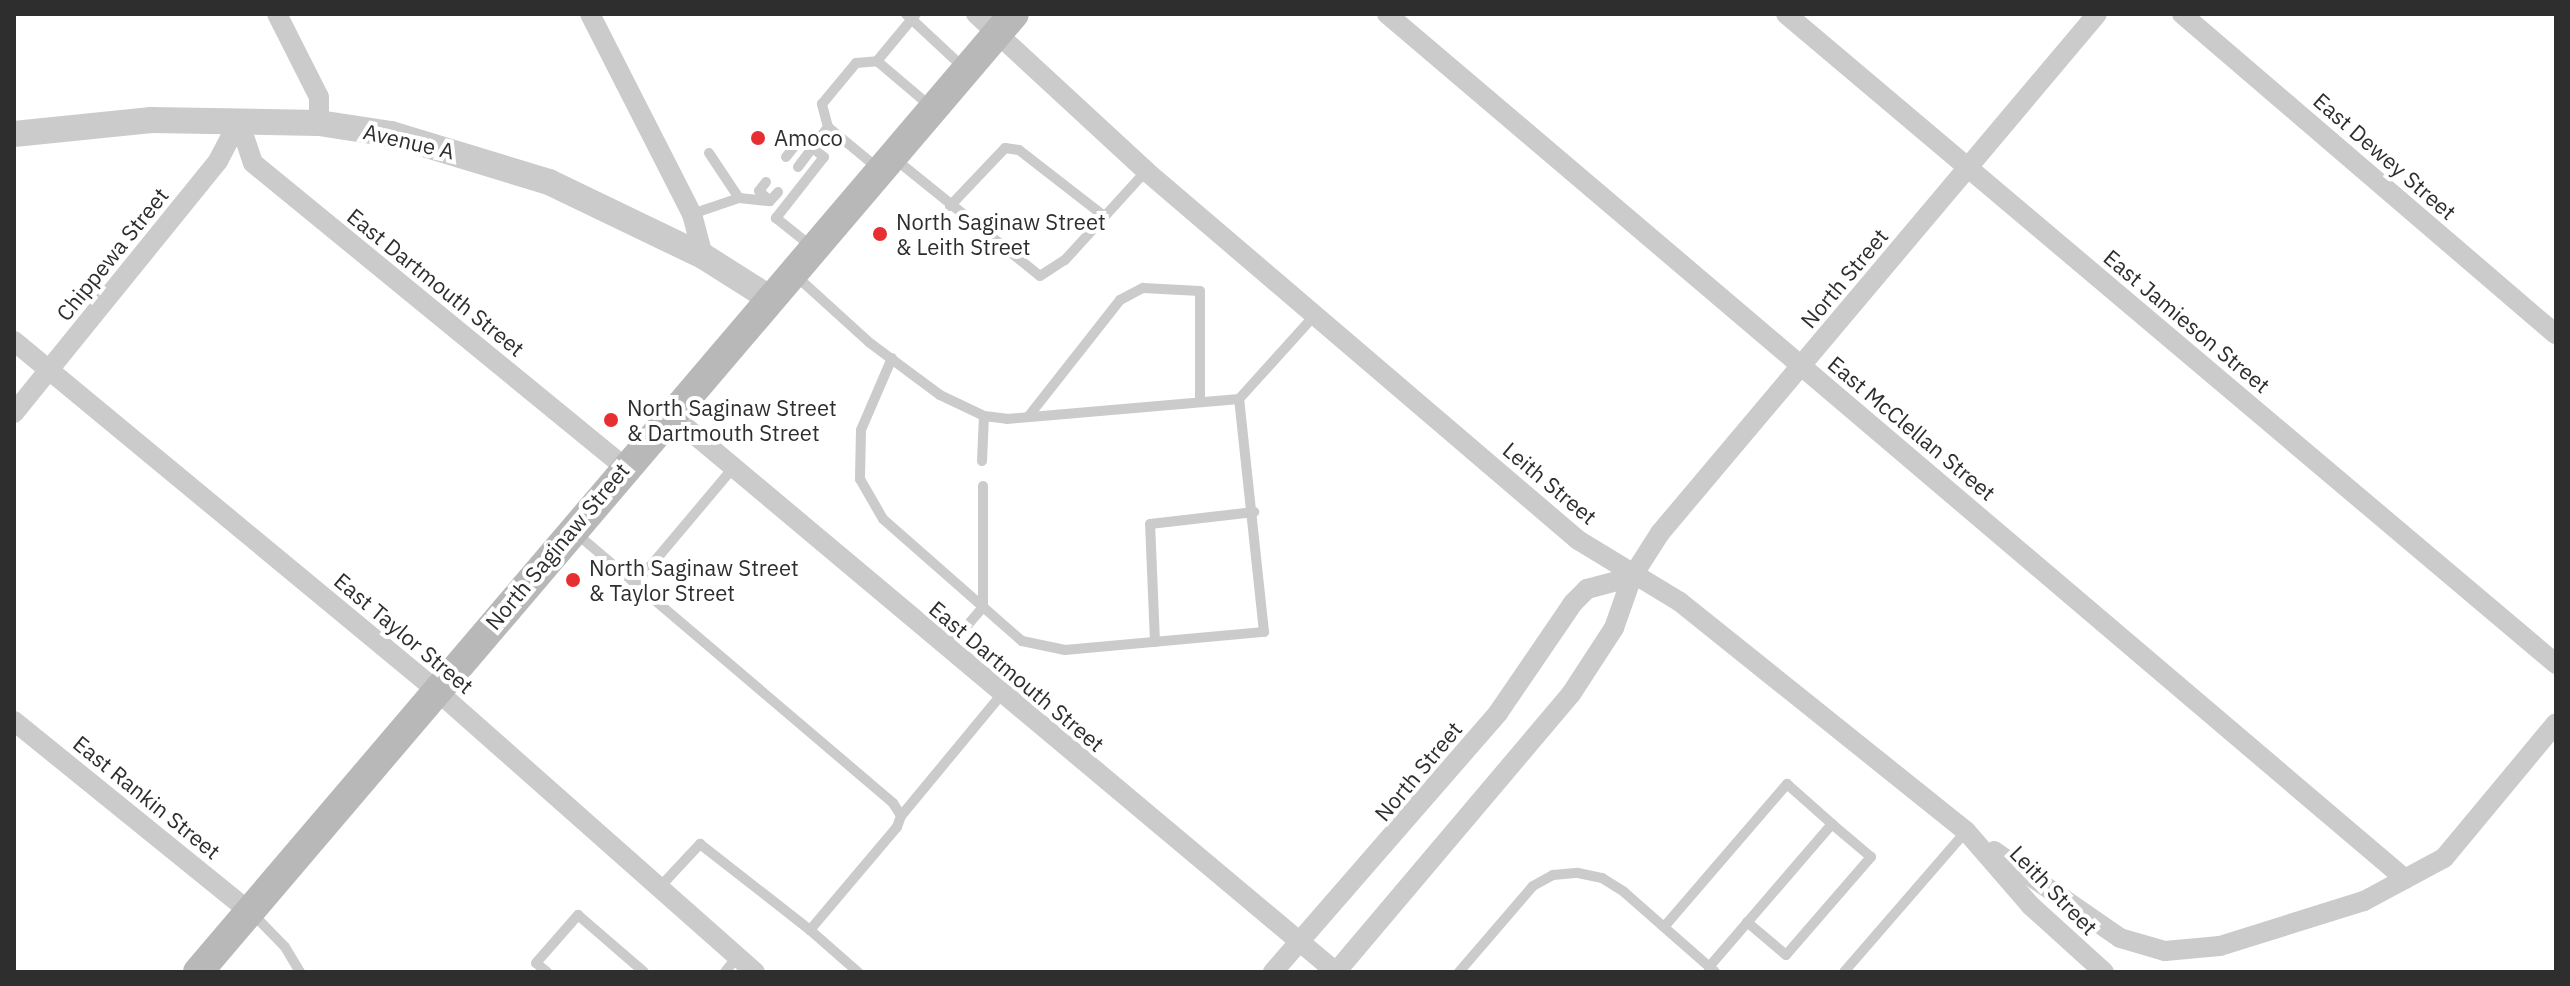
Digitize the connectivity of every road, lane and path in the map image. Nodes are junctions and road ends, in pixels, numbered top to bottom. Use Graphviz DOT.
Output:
graph roads {
  1 [pos="277,14"];
  2 [pos="590,14"];
  3 [pos="976,14"];
  4 [pos="1387,14"];
  5 [pos="1786,14"];
  6 [pos="2097,14"];
  7 [pos="2182,14"];
  8 [pos="911,16"];
  9 [pos="1005,25"];
  10 [pos="877,61"];
  11 [pos="967,71"];
  12 [pos="934,109"];
  13 [pos="239,121"];
  14 [pos="319,123"];
  15 [pos="828,127"];
  16 [pos="15,132"];
  17 [pos="813,147"];
  18 [pos="709,153"];
  19 [pos="786,157"];
  20 [pos="887,164"];
  21 [pos="798,167"];
  22 [pos="1968,167"];
  23 [pos="1146,171"];
  24 [pos="766,182"];
  25 [pos="774,196"];
  26 [pos="739,198"];
  27 [pos="950,206"];
  28 [pos="779,209"];
  29 [pos="692,214"];
  30 [pos="1104,216"];
  31 [pos="814,249"];
  32 [pos="703,256"];
  33 [pos="794,274"];
  34 [pos="771,299"];
  35 [pos="1315,315"];
  36 [pos="2556,334"];
  37 [pos="14,341"];
  38 [pos="892,358"];
  39 [pos="1801,366"];
  40 [pos="49,370"];
  41 [pos="1239,399"];
  42 [pos="1200,402"];
  43 [pos="14,413"];
  44 [pos="670,414"];
  45 [pos="984,416"];
  46 [pos="1028,417"];
  47 [pos="982,461"];
  48 [pos="624,467"];
  49 [pos="733,468"];
  50 [pos="983,486"];
  51 [pos="1254,512"];
  52 [pos="571,529"];
  53 [pos="1632,577"];
  54 [pos="637,582"];
  55 [pos="983,607"];
  56 [pos="1155,642"];
  57 [pos="947,650"];
  58 [pos="2556,664"];
  59 [pos="436,690"];
  60 [pos="1001,695"];
  61 [pos="14,721"];
  62 [pos="2556,723"];
  63 [pos="901,816"];
  64 [pos="1832,824"];
  65 [pos="1966,831"];
  66 [pos="2405,879"];
  67 [pos="657,890"];
  68 [pos="249,911"];
  69 [pos="1747,922"];
  70 [pos="1664,927"];
  71 [pos="810,930"];
  72 [pos="1302,944"];
  73 [pos="731,965"];
  74 [pos="1712,970"];
  75 [pos="198,972"];
  76 [pos="300,972"];
  77 [pos="547,972"];
  78 [pos="644,972"];
  79 [pos="755,972"];
  80 [pos="858,972"];
  81 [pos="1273,972"];
  82 [pos="1336,972"];
  83 [pos="1459,972"];
  84 [pos="1844,972"];
  85 [pos="2104,972"];
  1 -- 14 [label="street"];
  2 -- 29 [label="street"];
  3 -- 9 [label="street, Leith Street"];
  4 -- 39 [label="street, East McClellan Street"];
  5 -- 22 [label="street, East Jamieson Street"];
  6 -- 22 [label="street, North Street"];
  7 -- 36 [label="street, East Dewey Street"];
  8 -- 10 [label="lane"];
  8 -- 11 [label="lane"];
  9 -- 11 [label="main road, North Saginaw Street"];
  9 -- 23 [label="street, Leith Street"];
  10 -- 12 [label="lane"];
  10 -- 15 [label="lane"];
  11 -- 12 [label="main road, North Saginaw Street"];
  12 -- 20 [label="main road, North Saginaw Street"];
  13 -- 14 [label="street, Avenue A"];
  13 -- 16 [label="street, Avenue A"];
  13 -- 40 [label="street, Chippewa Street"];
  13 -- 48 [label="street, East Dartmouth Street"];
  14 -- 32 [label="street, Avenue A"];
  15 -- 17 [label="lane"];
  15 -- 20 [label="lane"];
  17 -- 19 [label="lane"];
  17 -- 21 [label="lane"];
  17 -- 28 [label="lane"];
  18 -- 26 [label="lane"];
  20 -- 27 [label="lane"];
  20 -- 31 [label="main road, North Saginaw Street"];
  22 -- 39 [label="street, North Street"];
  22 -- 58 [label="street, East Jamieson Street"];
  23 -- 30 [label="lane"];
  23 -- 35 [label="street, Leith Street"];
  24 -- 25 [label="lane"];
  25 -- 26 [label="lane"];
  25 -- 28 [label="lane"];
  26 -- 29 [label="lane"];
  27 -- 30 [label="lane"];
  27 -- 30 [label="lane"];
  28 -- 31 [label="lane"];
  29 -- 32 [label="street"];
  31 -- 33 [label="main road, North Saginaw Street"];
  32 -- 34 [label="street, Avenue A"];
  33 -- 34 [label="main road, North Saginaw Street"];
  33 -- 38 [label="lane"];
  34 -- 44 [label="main road, North Saginaw Street"];
  35 -- 41 [label="lane"];
  35 -- 53 [label="street, Leith Street"];
  37 -- 40 [label="street, East Taylor Street"];
  38 -- 45 [label="lane"];
  38 -- 55 [label="lane"];
  39 -- 53 [label="street, North Street"];
  39 -- 66 [label="street, East McClellan Street"];
  40 -- 43 [label="street, Chippewa Street"];
  40 -- 59 [label="street, East Taylor Street"];
  41 -- 42 [label="lane"];
  41 -- 51 [label="lane"];
  42 -- 46 [label="lane"];
  42 -- 46 [label="lane"];
  44 -- 48 [label="main road, North Saginaw Street"];
  44 -- 49 [label="street, East Dartmouth Street"];
  45 -- 46 [label="lane"];
  45 -- 47 [label="lane"];
  48 -- 52 [label="main road, North Saginaw Street"];
  49 -- 54 [label="lane"];
  49 -- 57 [label="street, East Dartmouth Street"];
  50 -- 55 [label="lane"];
  51 -- 56 [label="lane"];
  51 -- 56 [label="lane"];
  52 -- 54 [label="lane"];
  52 -- 59 [label="main road, North Saginaw Street"];
  53 -- 65 [label="street, Leith Street"];
  53 -- 72 [label="street, North Street"];
  53 -- 82 [label="street, North Street"];
  54 -- 63 [label="lane"];
  55 -- 56 [label="lane"];
  55 -- 57 [label="lane"];
  57 -- 60 [label="street, East Dartmouth Street"];
  59 -- 67 [label="street, East Taylor Street"];
  59 -- 68 [label="main road, North Saginaw Street"];
  60 -- 63 [label="lane"];
  60 -- 72 [label="street, East Dartmouth Street"];
  61 -- 68 [label="street, East Rankin Street"];
  62 -- 66 [label="street"];
  63 -- 71 [label="lane"];
  64 -- 69 [label="lane"];
  64 -- 69 [label="lane"];
  64 -- 70 [label="lane"];
  65 -- 66 [label="street"];
  65 -- 84 [label="lane"];
  65 -- 85 [label="street, Leith Street"];
  67 -- 71 [label="lane"];
  67 -- 73 [label="street, East Taylor Street"];
  68 -- 75 [label="main road, North Saginaw Street"];
  68 -- 76 [label="lane"];
  69 -- 74 [label="lane"];
  70 -- 74 [label="lane"];
  70 -- 83 [label="lane"];
  71 -- 80 [label="lane"];
  72 -- 81 [label="street, North Street"];
  72 -- 82 [label="street, East Dartmouth Street"];
  73 -- 79 [label="street, East Taylor Street"];
  77 -- 78 [label="lane"];
}
